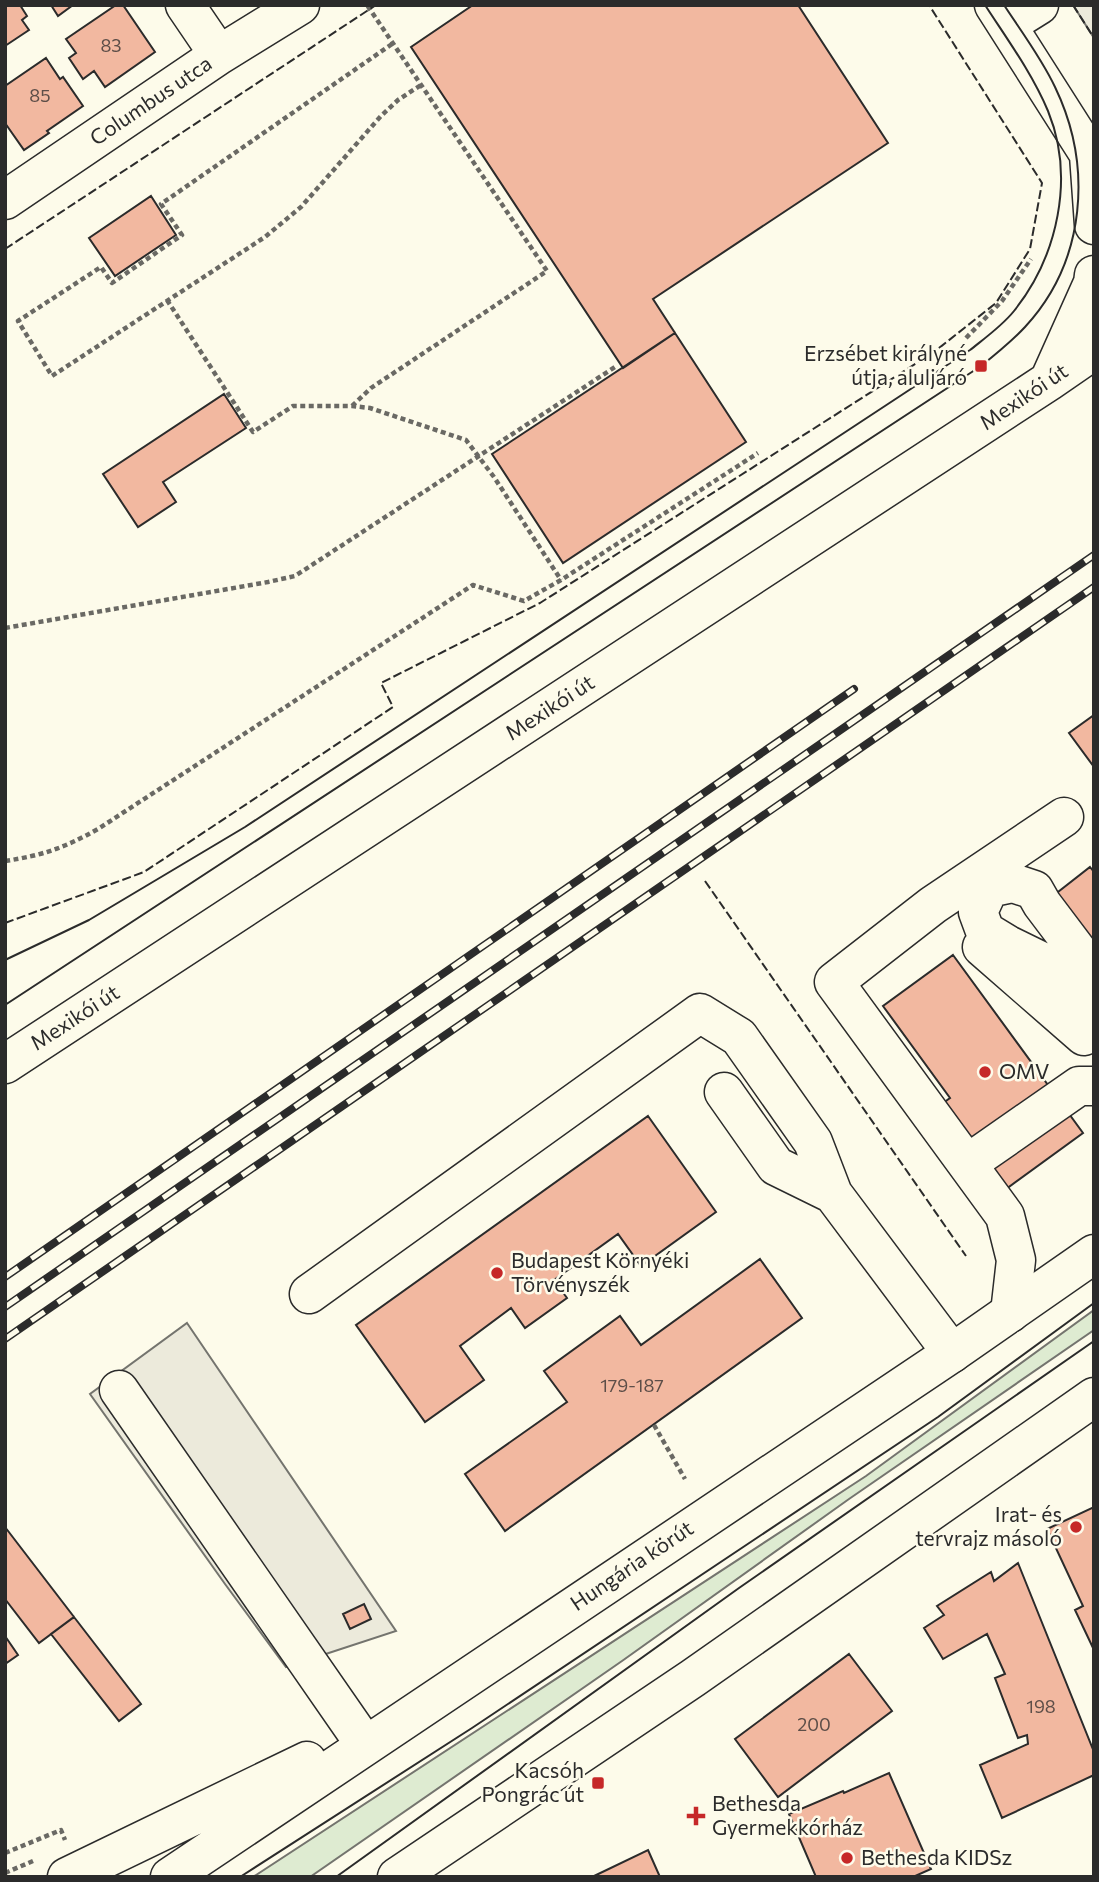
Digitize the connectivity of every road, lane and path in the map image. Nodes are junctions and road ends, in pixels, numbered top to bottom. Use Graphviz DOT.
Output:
graph roads {
  1 [pos="185,5"];
  2 [pos="300,5"];
  3 [pos="367,5"];
  4 [pos="1013,12"];
  5 [pos="392,44"];
  6 [pos="219,55"];
  7 [pos="421,85"];
  8 [pos="1091,158"];
  9 [pos="5,200"];
  10 [pos="1094,225"];
  11 [pos="1031,259"];
  12 [pos="1094,275"];
  13 [pos="167,300"];
  14 [pos="966,338"];
  15 [pos="1094,350"];
  16 [pos="615,367"];
  17 [pos="1049,381"];
  18 [pos="352,407"];
  19 [pos="758,453"];
  20 [pos="480,456"];
  21 [pos="561,580"];
  22 [pos="5,628"];
  23 [pos="1065,817"];
  24 [pos="5,861"];
  25 [pos="933,905"];
  26 [pos="1094,973"];
  27 [pos="1094,1026"];
  28 [pos="1094,1044"];
  29 [pos="5,1064"];
  30 [pos="1094,1086"];
  31 [pos="724,1092"];
  32 [pos="967,1164"];
  33 [pos="833,1194"];
  34 [pos="1094,1254"];
  35 [pos="309,1294"];
  36 [pos="1010,1313"];
  37 [pos="952,1353"];
  38 [pos="119,1390"];
  39 [pos="1094,1397"];
  40 [pos="654,1425"];
  41 [pos="685,1479"];
  42 [pos="435,1698"];
  43 [pos="359,1736"];
  44 [pos="5,1853"];
  45 [pos="67,1861"];
  46 [pos="170,1877"];
  47 [pos="397,1877"];
  1 -- 6 [label="main road"];
  2 -- 6 [label="main road, Columbus utca"];
  3 -- 5 [label="path"];
  4 -- 8 [label="main road"];
  5 -- 7 [label="path"];
  5 -- 13 [label="path"];
  6 -- 9 [label="main road, Columbus utca"];
  7 -- 13 [label="path"];
  7 -- 18 [label="path"];
  8 -- 10 [label="main road"];
  11 -- 14 [label="path"];
  12 -- 17 [label="main road"];
  13 -- 18 [label="path"];
  15 -- 17 [label="main road, Mexikói út"];
  16 -- 20 [label="path"];
  17 -- 29 [label="main road, Mexikói út"];
  18 -- 20 [label="path"];
  19 -- 21 [label="path"];
  20 -- 21 [label="path"];
  20 -- 22 [label="path"];
  21 -- 24 [label="path"];
  23 -- 25 [label="main road"];
  25 -- 28 [label="main road"];
  25 -- 32 [label="main road"];
  26 -- 27 [label="main road"];
  30 -- 32 [label="main road"];
  31 -- 33 [label="main road"];
  32 -- 36 [label="main road"];
  33 -- 35 [label="main road"];
  33 -- 37 [label="main road"];
  34 -- 36 [label="main road, Hungária körút"];
  36 -- 37 [label="main road, Hungária körút"];
  37 -- 42 [label="main road, Hungária körút"];
  38 -- 43 [label="main road"];
  39 -- 47 [label="main road"];
  40 -- 41 [label="path"];
  42 -- 43 [label="main road"];
  42 -- 46 [label="main road, Hungária körút"];
  43 -- 45 [label="main road"];
  44 -- 45 [label="path"];
}
